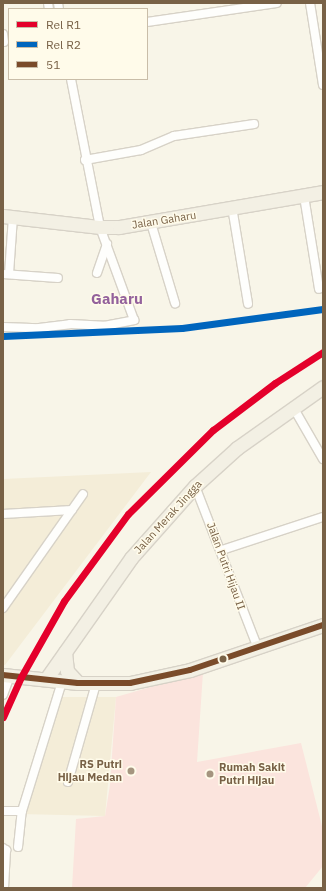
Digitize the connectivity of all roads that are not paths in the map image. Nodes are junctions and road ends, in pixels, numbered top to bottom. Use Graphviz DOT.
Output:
graph roads {
  1 [pos="277,3"];
  2 [pos="310,3"];
  3 [pos="148,22"];
  4 [pos="71,80"];
  5 [pos="323,85"];
  6 [pos="254,124"];
  7 [pos="85,160"];
  8 [pos="323,192"];
  9 [pos="304,196"];
  10 [pos="232,207"];
  11 [pos="8,217"];
  12 [pos="151,223"];
  13 [pos="100,227"];
  14 [pos="107,244"];
  15 [pos="97,273"];
  16 [pos="6,274"];
  17 [pos="58,278"];
  18 [pos="319,289"];
  19 [pos="175,303"];
  20 [pos="248,304"];
  21 [pos="3,327"];
  22 [pos="323,387"];
  23 [pos="294,407"];
  24 [pos="323,459"];
  25 [pos="195,486"];
  26 [pos="83,494"];
  27 [pos="72,510"];
  28 [pos="3,514"];
  29 [pos="323,517"];
  30 [pos="222,550"];
  31 [pos="3,608"];
  32 [pos="323,625"];
  33 [pos="257,646"];
  34 [pos="65,652"];
  35 [pos="6,676"];
  36 [pos="46,679"];
  37 [pos="62,682"];
  38 [pos="78,684"];
  39 [pos="96,684"];
  40 [pos="3,695"];
  41 [pos="68,782"];
  42 [pos="3,811"];
  43 [pos="22,812"];
  44 [pos="18,847"];
  45 [pos="3,848"];
  46 [pos="4,888"];
  1 -- 3 [label="street"];
  2 -- 5 [label="street"];
  4 -- 7 [label="street"];
  6 -- 7 [label="street"];
  7 -- 13 [label="street"];
  8 -- 9 [label="main road, Jalan Gaharu"];
  9 -- 10 [label="main road, Jalan Gaharu"];
  9 -- 18 [label="street"];
  10 -- 12 [label="main road, Jalan Gaharu"];
  10 -- 20 [label="street"];
  11 -- 13 [label="main road, Jalan Gaharu"];
  11 -- 16 [label="street"];
  12 -- 13 [label="main road, Jalan Gaharu"];
  12 -- 19 [label="street"];
  13 -- 14 [label="street"];
  14 -- 15 [label="street"];
  14 -- 21 [label="street"];
  16 -- 17 [label="street"];
  22 -- 23 [label="main road, Jalan Merak Jingga"];
  23 -- 24 [label="street"];
  23 -- 25 [label="main road, Jalan Merak Jingga"];
  25 -- 30 [label="street, Jalan Putri Hijau II"];
  25 -- 34 [label="main road, Jalan Merak Jingga"];
  26 -- 27 [label="street"];
  27 -- 28 [label="street"];
  27 -- 31 [label="street"];
  29 -- 30 [label="street"];
  30 -- 33 [label="street, Jalan Putri Hijau II"];
  32 -- 33 [label="main road"];
  33 -- 39 [label="main road"];
  34 -- 36 [label="main road, Jalan Merak Jingga"];
  34 -- 38 [label="main road"];
  35 -- 36 [label="main road"];
  35 -- 40 [label="street"];
  36 -- 37 [label="main road"];
  37 -- 38 [label="main road"];
  37 -- 43 [label="street"];
  38 -- 39 [label="main road"];
  39 -- 41 [label="street"];
  42 -- 43 [label="street"];
  43 -- 44 [label="street"];
  45 -- 46 [label="street"];
}
